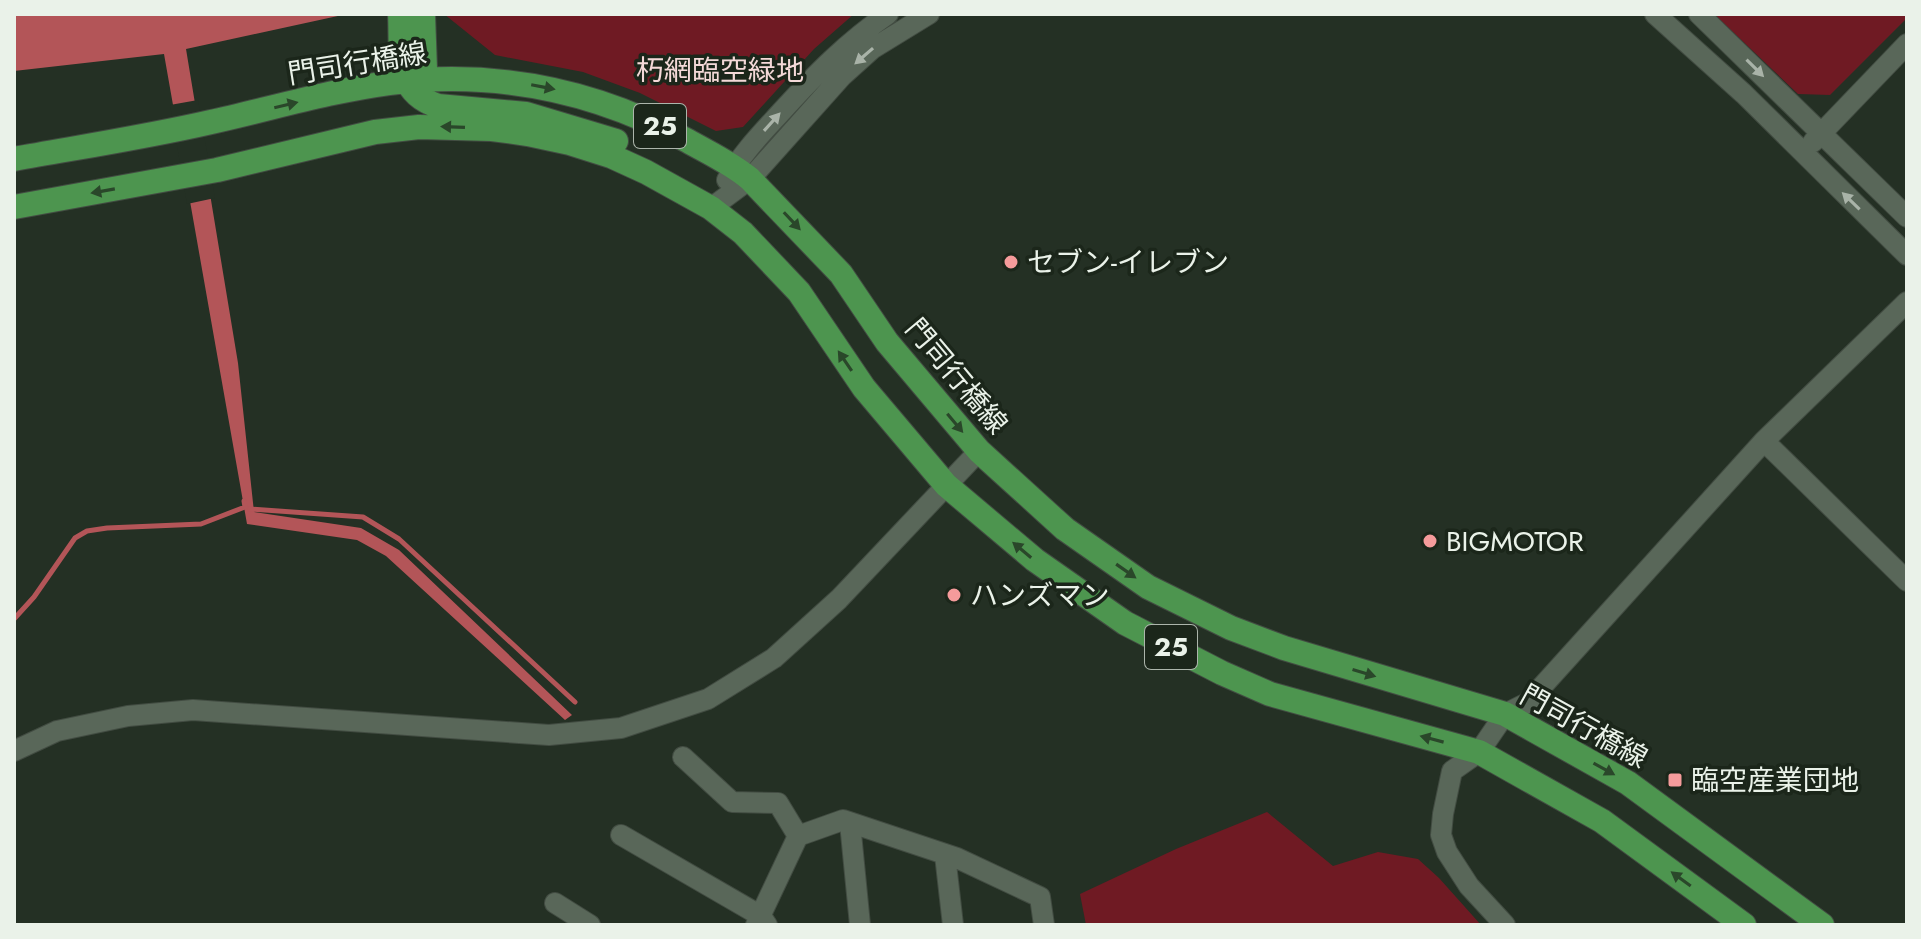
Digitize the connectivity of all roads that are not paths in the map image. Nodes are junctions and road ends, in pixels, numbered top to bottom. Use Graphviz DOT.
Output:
graph roads {
  1 [pos="400,14"];
  2 [pos="423,14"];
  3 [pos="888,14"];
  4 [pos="929,14"];
  5 [pos="1655,14"];
  6 [pos="1699,14"];
  7 [pos="1907,44"];
  8 [pos="414,75"];
  9 [pos="382,131"];
  10 [pos="1821,134"];
  11 [pos="1802,153"];
  12 [pos="14,159"];
  13 [pos="742,173"];
  14 [pos="14,207"];
  15 [pos="711,208"];
  16 [pos="1907,217"];
  17 [pos="1907,255"];
  18 [pos="1907,302"];
  19 [pos="1764,441"];
  20 [pos="979,451"];
  21 [pos="946,485"];
  22 [pos="1907,581"];
  23 [pos="1505,714"];
  24 [pos="14,751"];
  25 [pos="1479,752"];
  26 [pos="683,757"];
  27 [pos="850,823"];
  28 [pos="621,835"];
  29 [pos="798,836"];
  30 [pos="945,855"];
  31 [pos="555,903"];
  32 [pos="761,922"];
  33 [pos="590,925"];
  34 [pos="860,925"];
  35 [pos="953,925"];
  36 [pos="1044,925"];
  37 [pos="1505,925"];
  38 [pos="1744,925"];
  39 [pos="1822,925"];
  1 -- 8 [label="main road"];
  2 -- 8 [label="main road"];
  13 -- 3 [label="street, one-way"];
  4 -- 13 [label="street, one-way"];
  5 -- 11 [label="street"];
  6 -- 10 [label="street, one-way"];
  7 -- 10 [label="street"];
  8 -- 9 [label="main road"];
  12 -- 8 [label="main road, 門司行橋線 / 25, one-way"];
  8 -- 13 [label="main road, 門司行橋線 / 25, one-way"];
  8 -- 15 [label="main road"];
  9 -- 14 [label="main road, 25, one-way"];
  15 -- 9 [label="main road, 25, one-way"];
  10 -- 11 [label="street"];
  10 -- 16 [label="street"];
  17 -- 11 [label="street, one-way"];
  13 -- 15 [label="street"];
  13 -- 20 [label="main road, 門司行橋線 / 25, one-way"];
  21 -- 15 [label="main road, 25, one-way"];
  18 -- 19 [label="street"];
  19 -- 22 [label="street"];
  19 -- 23 [label="street"];
  20 -- 21 [label="street"];
  20 -- 23 [label="main road, 門司行橋線 / 25, one-way"];
  21 -- 24 [label="street"];
  25 -- 21 [label="main road, 25, one-way"];
  23 -- 25 [label="street"];
  23 -- 39 [label="main road, 門司行橋線 / 25, one-way"];
  25 -- 37 [label="street"];
  38 -- 25 [label="main road, 25, one-way"];
  26 -- 29 [label="street"];
  27 -- 29 [label="street"];
  27 -- 30 [label="street"];
  27 -- 34 [label="street"];
  28 -- 32 [label="street"];
  29 -- 32 [label="street"];
  30 -- 35 [label="street"];
  30 -- 36 [label="street"];
  31 -- 33 [label="street"];
}
